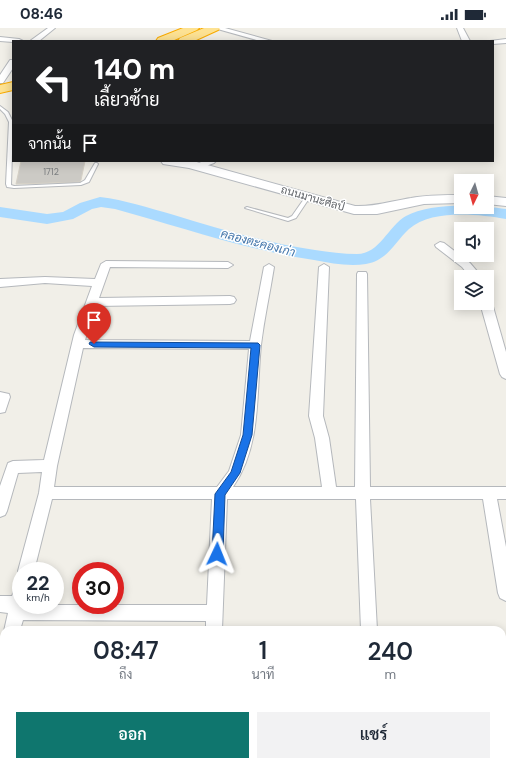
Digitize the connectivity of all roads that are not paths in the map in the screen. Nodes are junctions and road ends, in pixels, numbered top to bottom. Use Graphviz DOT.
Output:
graph roads {
  1 [pos="52,28"];
  2 [pos="193,28"];
  3 [pos="214,28"];
  4 [pos="217,28"];
  5 [pos="460,28"];
  6 [pos="0,38"];
  7 [pos="13,40"];
  8 [pos="35,40"];
  9 [pos="164,40"];
  10 [pos="186,40"];
  11 [pos="264,40"];
  12 [pos="466,40"];
  13 [pos="506,41"];
  14 [pos="494,42"];
  15 [pos="12,63"];
  16 [pos="0,81"];
  17 [pos="12,86"];
  18 [pos="0,89"];
  19 [pos="12,95"];
  20 [pos="0,98"];
  21 [pos="0,107"];
  22 [pos="173,162"];
  23 [pos="208,162"];
  24 [pos="96,164"];
  25 [pos="198,166"];
  26 [pos="308,197"];
  27 [pos="454,199"];
  28 [pos="494,201"];
  29 [pos="506,202"];
  30 [pos="247,208"];
  31 [pos="440,245"];
  32 [pos="228,265"];
  33 [pos="269,267"];
  34 [pos="324,267"];
  35 [pos="470,270"];
  36 [pos="362,274"];
  37 [pos="0,283"];
  38 [pos="98,283"];
  39 [pos="230,300"];
  40 [pos="91,302"];
  41 [pos="488,310"];
  42 [pos="78,344"];
  43 [pos="255,345"];
  44 [pos="506,374"];
  45 [pos="0,397"];
  46 [pos="0,408"];
  47 [pos="50,466"];
  48 [pos="46,493"];
  49 [pos="489,493"];
  50 [pos="506,493"];
  51 [pos="220,494"];
  52 [pos="330,494"];
  53 [pos="363,494"];
  54 [pos="0,511"];
  55 [pos="28,562"];
  56 [pos="506,593"];
  57 [pos="12,603"];
  58 [pos="0,604"];
  59 [pos="64,605"];
  60 [pos="206,613"];
  61 [pos="16,614"];
  62 [pos="13,626"];
  63 [pos="214,626"];
  64 [pos="369,626"];
  1 -- 8 [label="street"];
  2 -- 9 [label="highway"];
  3 -- 10 [label="highway"];
  4 -- 11 [label="street"];
  5 -- 12 [label="street"];
  6 -- 7 [label="street"];
  13 -- 14 [label="street"];
  15 -- 16 [label="street"];
  17 -- 18 [label="highway"];
  19 -- 20 [label="highway"];
  21 -- 24 [label="lane"];
  22 -- 25 [label="street, ถนนมานะศิลป์"];
  23 -- 25 [label="street"];
  25 -- 26 [label="street, ถนนมานะศิลป์"];
  26 -- 27 [label="street, ถนนมานะศิลป์"];
  26 -- 30 [label="lane"];
  28 -- 29 [label="street"];
  31 -- 35 [label="street"];
  32 -- 38 [label="street"];
  33 -- 43 [label="street"];
  34 -- 52 [label="street"];
  36 -- 53 [label="street"];
  37 -- 38 [label="street"];
  38 -- 40 [label="street"];
  39 -- 40 [label="street"];
  40 -- 42 [label="street"];
  41 -- 44 [label="street"];
  42 -- 43 [label="street"];
  42 -- 47 [label="street"];
  43 -- 51 [label="street"];
  45 -- 46 [label="street"];
  47 -- 48 [label="street"];
  47 -- 54 [label="street"];
  48 -- 51 [label="street"];
  48 -- 55 [label="street"];
  49 -- 50 [label="street"];
  49 -- 53 [label="street"];
  49 -- 56 [label="street"];
  51 -- 52 [label="street"];
  51 -- 63 [label="street"];
  52 -- 53 [label="street"];
  53 -- 64 [label="street"];
  57 -- 58 [label="street"];
  59 -- 60 [label="street"];
  61 -- 62 [label="street"];
}
